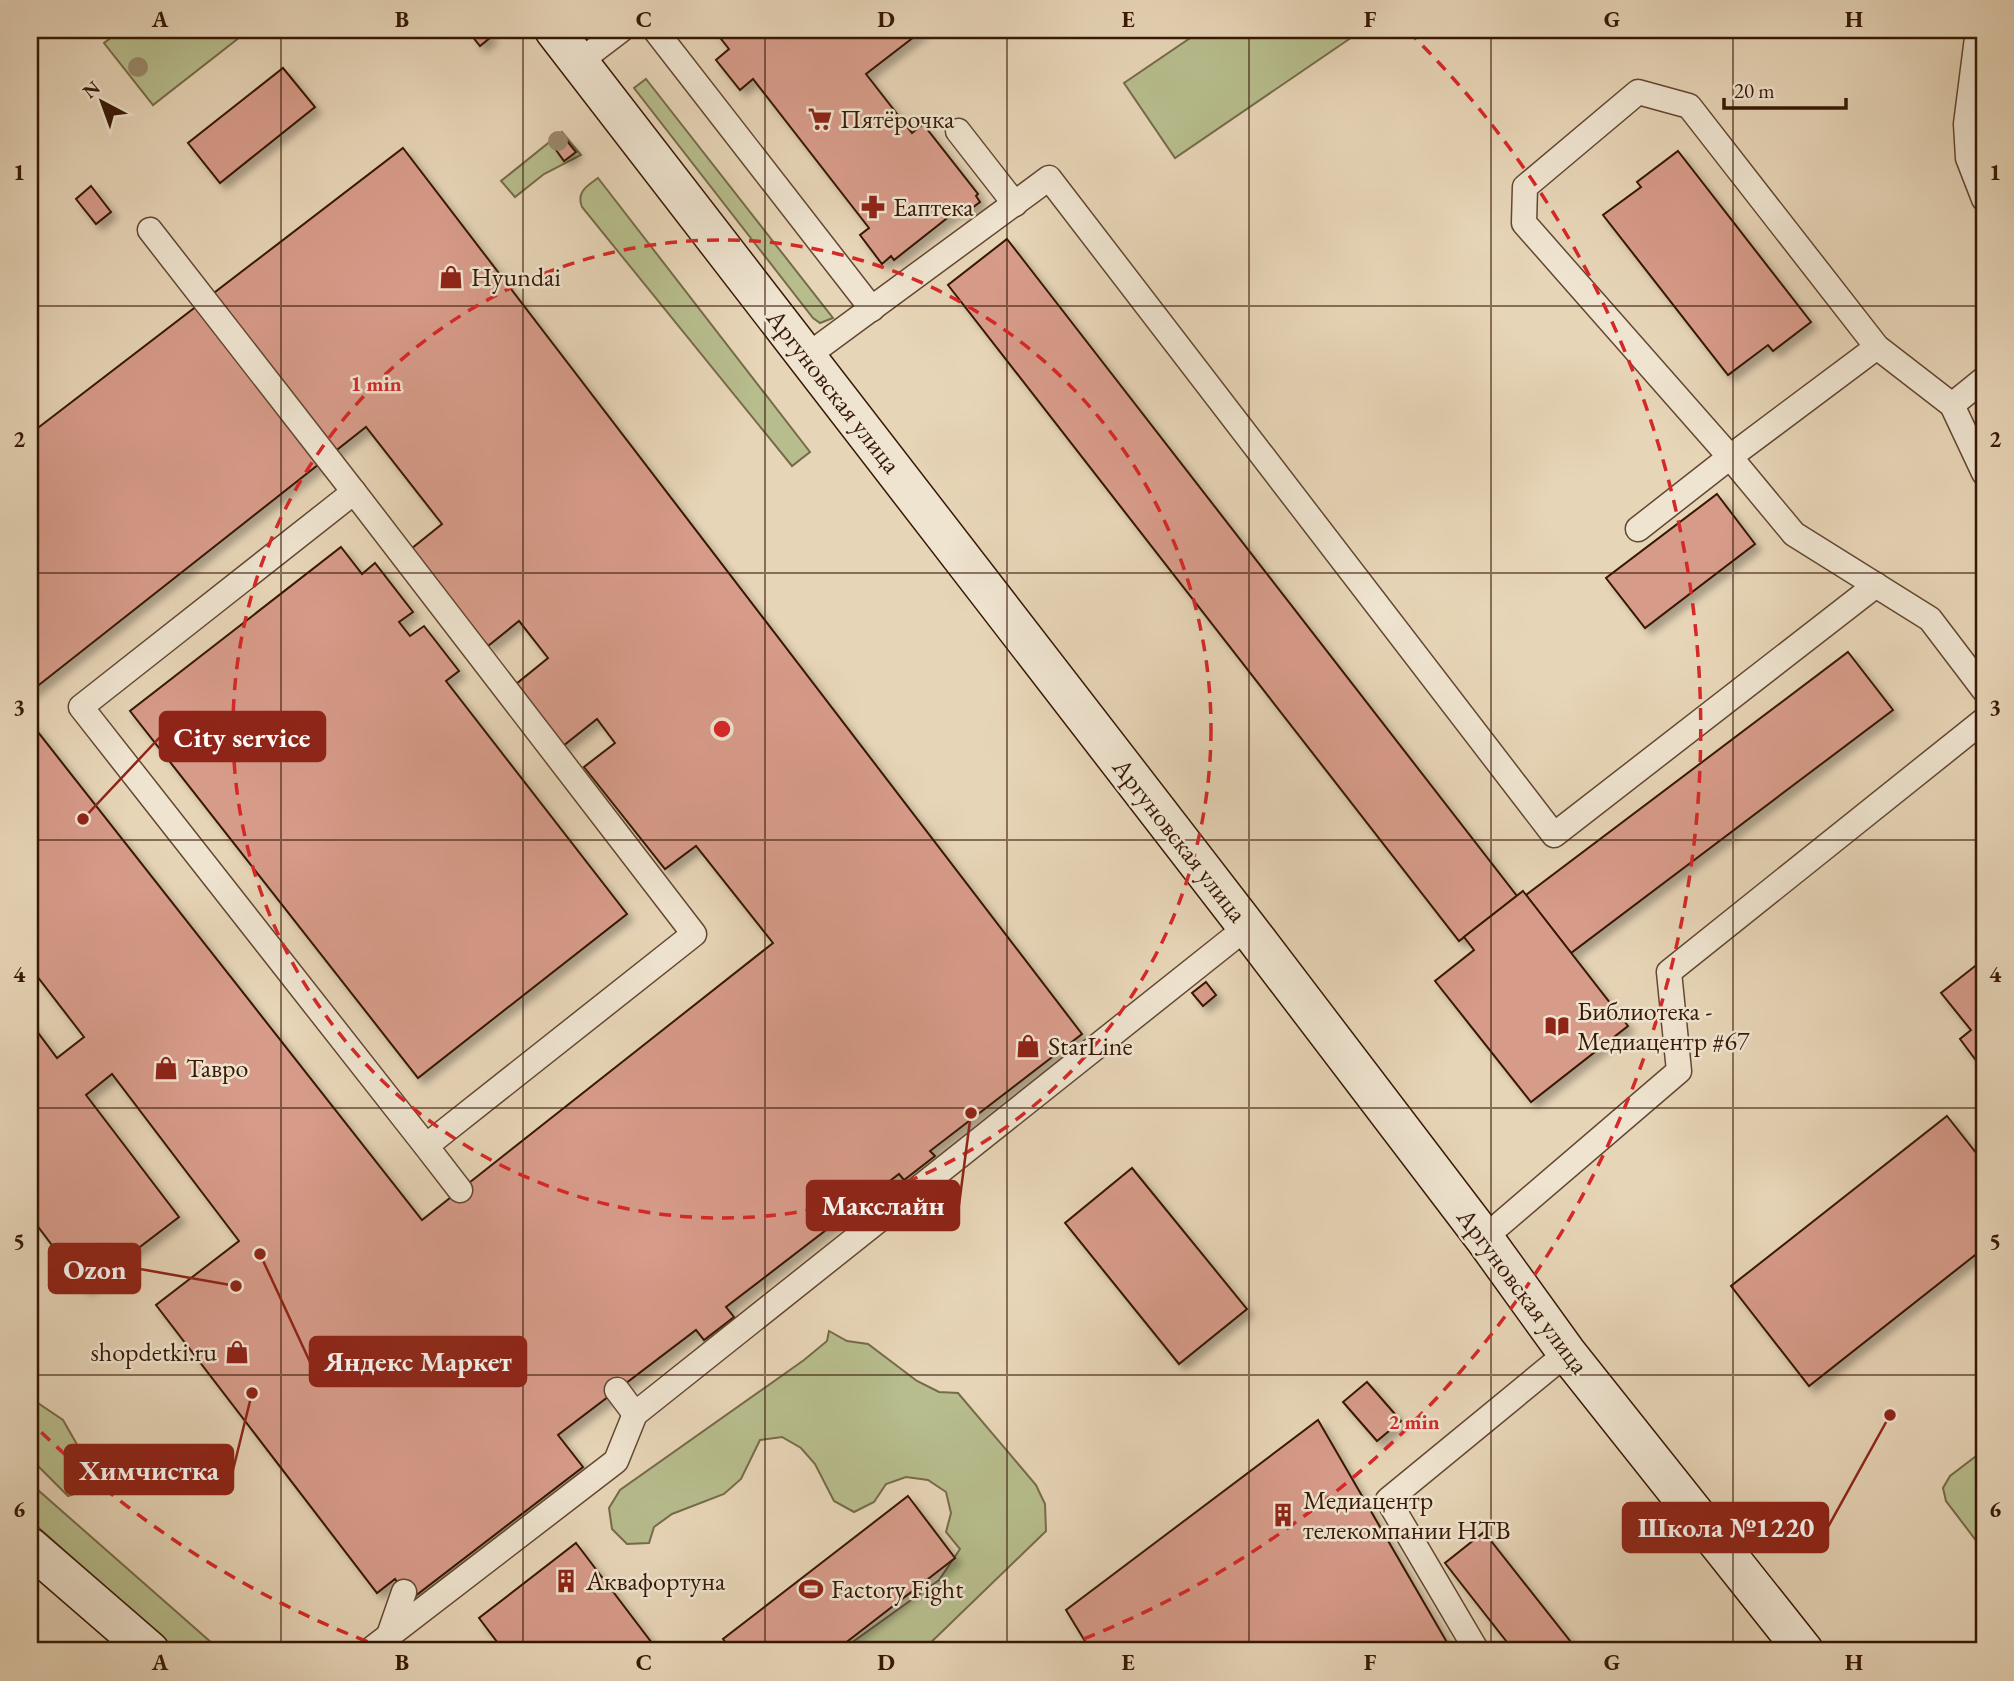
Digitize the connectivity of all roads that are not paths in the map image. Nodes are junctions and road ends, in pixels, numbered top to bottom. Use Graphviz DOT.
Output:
graph roads {
  1 [pos="554,30"];
  2 [pos="621,30"];
  3 [pos="655,30"];
  4 [pos="1978,30"];
  5 [pos="579,62"];
  6 [pos="958,131"];
  7 [pos="1984,199"];
  8 [pos="1015,204"];
  9 [pos="150,230"];
  10 [pos="872,309"];
  11 [pos="1877,347"];
  12 [pos="807,356"];
  13 [pos="1984,379"];
  14 [pos="1951,405"];
  15 [pos="1730,457"];
  16 [pos="1984,473"];
  17 [pos="354,492"];
  18 [pos="1638,529"];
  19 [pos="1876,584"];
  20 [pos="1984,690"];
  21 [pos="1984,720"];
  22 [pos="1247,927"];
  23 [pos="426,1146"];
  24 [pos="460,1190"];
  25 [pos="1484,1238"];
  26 [pos="1567,1353"];
  27 [pos="617,1390"];
  28 [pos="635,1413"];
  29 [pos="30,1547"];
  30 [pos="404,1592"];
  31 [pos="389,1635"];
  32 [pos="150,1651"];
  33 [pos="369,1651"];
  34 [pos="1477,1651"];
  35 [pos="1804,1651"];
  1 -- 5 [label="main road, Аргуновская улица"];
  2 -- 5 [label="lane"];
  3 -- 10 [label="lane"];
  4 -- 7 [label="lane"];
  5 -- 12 [label="main road, Аргуновская улица"];
  6 -- 8 [label="lane"];
  8 -- 10 [label="lane"];
  8 -- 19 [label="lane"];
  9 -- 17 [label="lane"];
  10 -- 12 [label="lane"];
  11 -- 14 [label="lane"];
  11 -- 15 [label="lane"];
  11 -- 15 [label="lane"];
  12 -- 22 [label="main road, Аргуновская улица"];
  13 -- 14 [label="lane"];
  14 -- 16 [label="lane"];
  15 -- 18 [label="lane"];
  15 -- 19 [label="lane"];
  17 -- 23 [label="lane"];
  17 -- 23 [label="lane"];
  19 -- 20 [label="lane"];
  21 -- 25 [label="lane"];
  22 -- 25 [label="main road, Аргуновская улица"];
  22 -- 28 [label="lane"];
  23 -- 24 [label="lane"];
  25 -- 26 [label="main road, Аргуновская улица"];
  26 -- 34 [label="lane"];
  26 -- 35 [label="main road, Аргуновская улица"];
  27 -- 28 [label="lane"];
  28 -- 31 [label="lane"];
  29 -- 32 [label="main road"];
  30 -- 31 [label="lane"];
  31 -- 33 [label="lane"];
}
